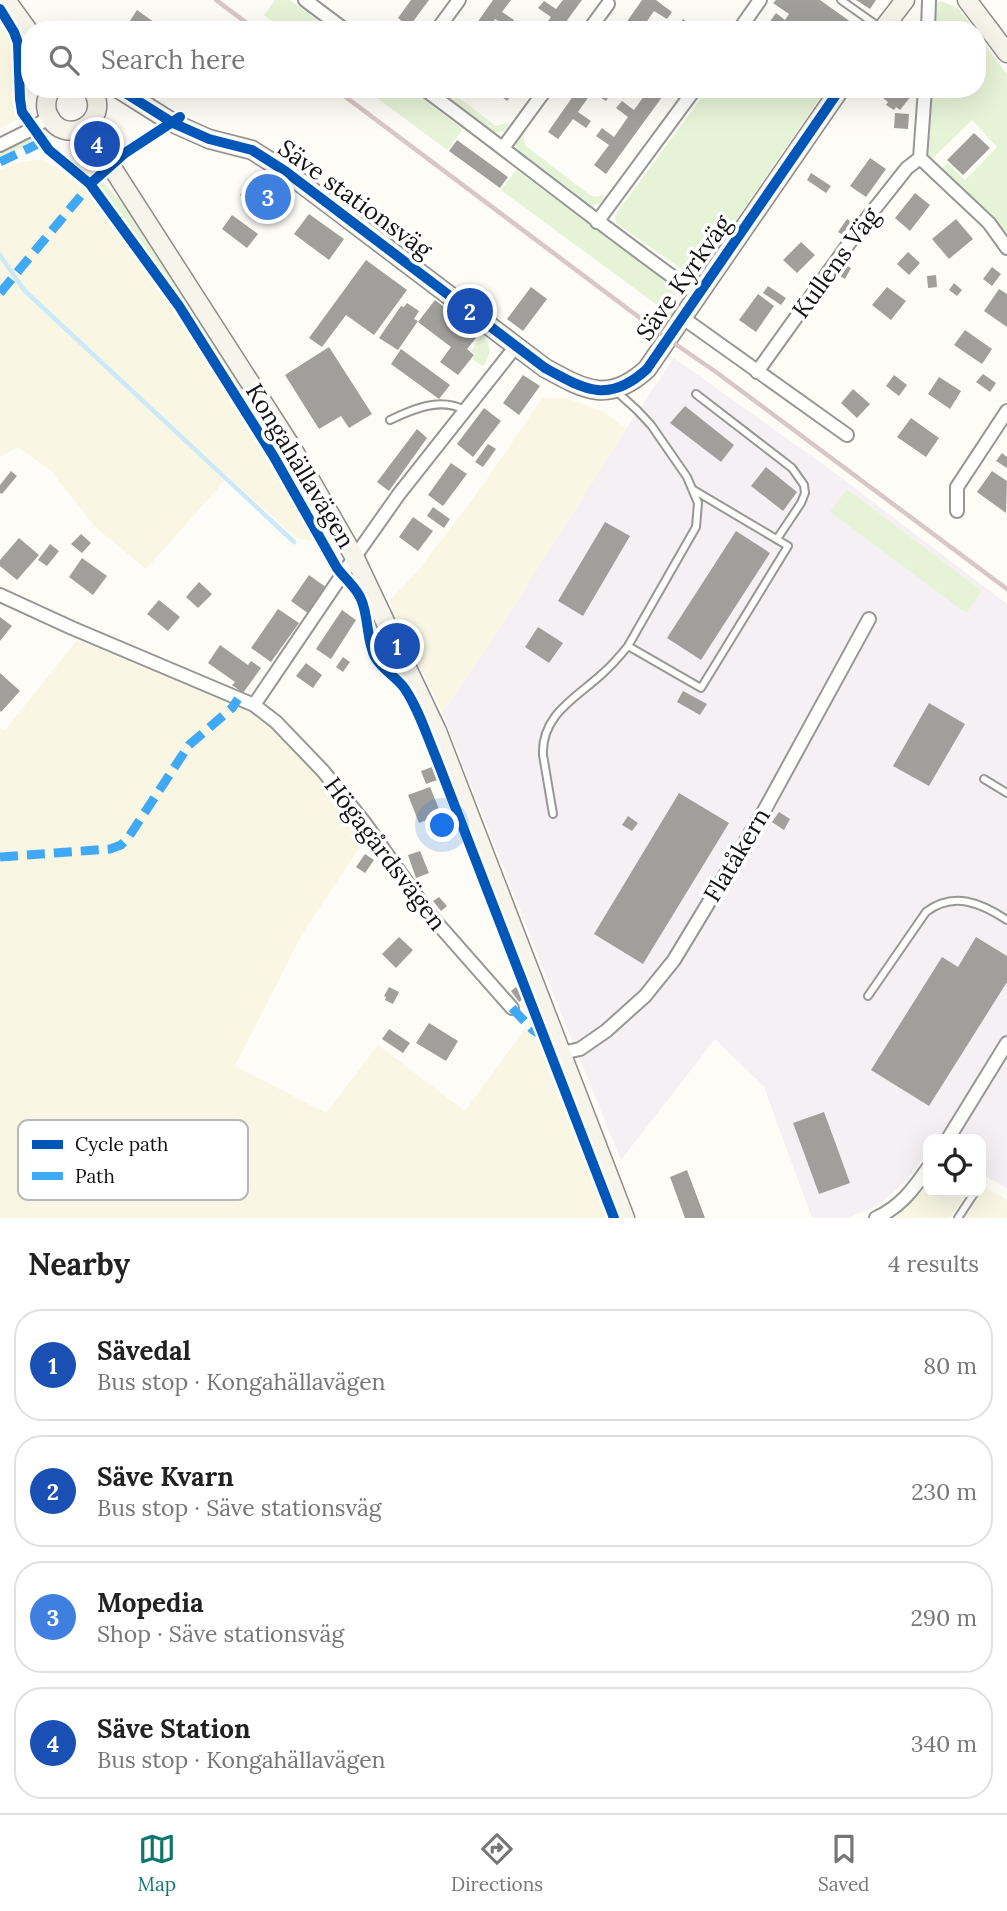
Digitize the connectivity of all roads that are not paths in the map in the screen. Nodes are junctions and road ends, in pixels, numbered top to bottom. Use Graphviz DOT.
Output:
graph roads {
  1 [pos="6,0"];
  2 [pos="305,0"];
  3 [pos="459,0"];
  4 [pos="760,0"];
  5 [pos="841,0"];
  6 [pos="905,0"];
  7 [pos="929,0"];
  8 [pos="967,0"];
  9 [pos="608,4"];
  10 [pos="21,21"];
  11 [pos="333,21"];
  12 [pos="444,21"];
  13 [pos="596,21"];
  14 [pos="745,21"];
  15 [pos="871,21"];
  16 [pos="888,21"];
  17 [pos="928,21"];
  18 [pos="983,21"];
  19 [pos="986,25"];
  20 [pos="1007,53"];
  21 [pos="47,98"];
  22 [pos="97,98"];
  23 [pos="133,98"];
  24 [pos="436,98"];
  25 [pos="539,98"];
  26 [pos="688,98"];
  27 [pos="834,98"];
  28 [pos="924,98"];
  29 [pos="49,117"];
  30 [pos="86,127"];
  31 [pos="0,145"];
  32 [pos="503,148"];
  33 [pos="920,158"];
  34 [pos="597,222"];
  35 [pos="1007,248"];
  36 [pos="698,295"];
  37 [pos="683,318"];
  38 [pos="516,346"];
  39 [pos="757,372"];
  40 [pos="615,390"];
  41 [pos="696,394"];
  42 [pos="464,410"];
  43 [pos="1007,411"];
  44 [pos="390,420"];
  45 [pos="847,435"];
  46 [pos="692,489"];
  47 [pos="957,511"];
  48 [pos="777,540"];
  49 [pos="355,558"];
  50 [pos="0,595"];
  51 [pos="869,619"];
  52 [pos="628,646"];
  53 [pos="254,705"];
  54 [pos="984,779"];
  55 [pos="1007,793"];
  56 [pos="553,814"];
  57 [pos="1007,920"];
  58 [pos="868,996"];
  59 [pos="512,1008"];
  60 [pos="1007,1043"];
  61 [pos="562,1053"];
  62 [pos="951,1134"];
  63 [pos="923,1175"];
  64 [pos="972,1197"];
  65 [pos="625,1218"];
  66 [pos="876,1218"];
  67 [pos="958,1218"];
  1 -- 10 [label="main road"];
  2 -- 11 [label="street"];
  3 -- 12 [label="street"];
  4 -- 14 [label="street"];
  5 -- 15 [label="lane"];
  6 -- 16 [label="main road"];
  7 -- 17 [label="street"];
  8 -- 18 [label="main road"];
  9 -- 13 [label="street"];
  19 -- 20 [label="main road"];
  21 -- 29 [label="main road"];
  22 -- 30 [label="main road"];
  23 -- 38 [label="main road, Säve stationsväg"];
  24 -- 32 [label="street"];
  25 -- 32 [label="street"];
  26 -- 34 [label="street"];
  27 -- 36 [label="main road, Säve Kyrkväg"];
  28 -- 33 [label="street"];
  29 -- 30 [label="main road"];
  29 -- 31 [label="street"];
  30 -- 49 [label="main road, Kongahällavägen"];
  32 -- 34 [label="street"];
  33 -- 35 [label="street"];
  33 -- 39 [label="street, Kullens Väg"];
  34 -- 36 [label="street"];
  36 -- 37 [label="main road, Säve Kyrkväg"];
  37 -- 39 [label="street"];
  37 -- 40 [label="main road, Säve Kyrkväg"];
  38 -- 40 [label="main road"];
  38 -- 42 [label="street"];
  39 -- 45 [label="street"];
  40 -- 46 [label="lane"];
  41 -- 48 [label="lane"];
  42 -- 44 [label="lane"];
  42 -- 49 [label="street"];
  43 -- 47 [label="street"];
  46 -- 48 [label="lane"];
  46 -- 52 [label="lane"];
  48 -- 52 [label="lane"];
  49 -- 53 [label="street"];
  49 -- 61 [label="main road, Kongahällavägen"];
  50 -- 53 [label="street, Högagårdsvägen"];
  51 -- 61 [label="street, Flatåkern"];
  52 -- 56 [label="lane"];
  53 -- 59 [label="street, Högagårdsvägen"];
  54 -- 55 [label="lane"];
  57 -- 58 [label="lane"];
  60 -- 62 [label="street"];
  61 -- 65 [label="main road, Kongahällavägen"];
  63 -- 66 [label="street"];
  64 -- 67 [label="lane"];
}
